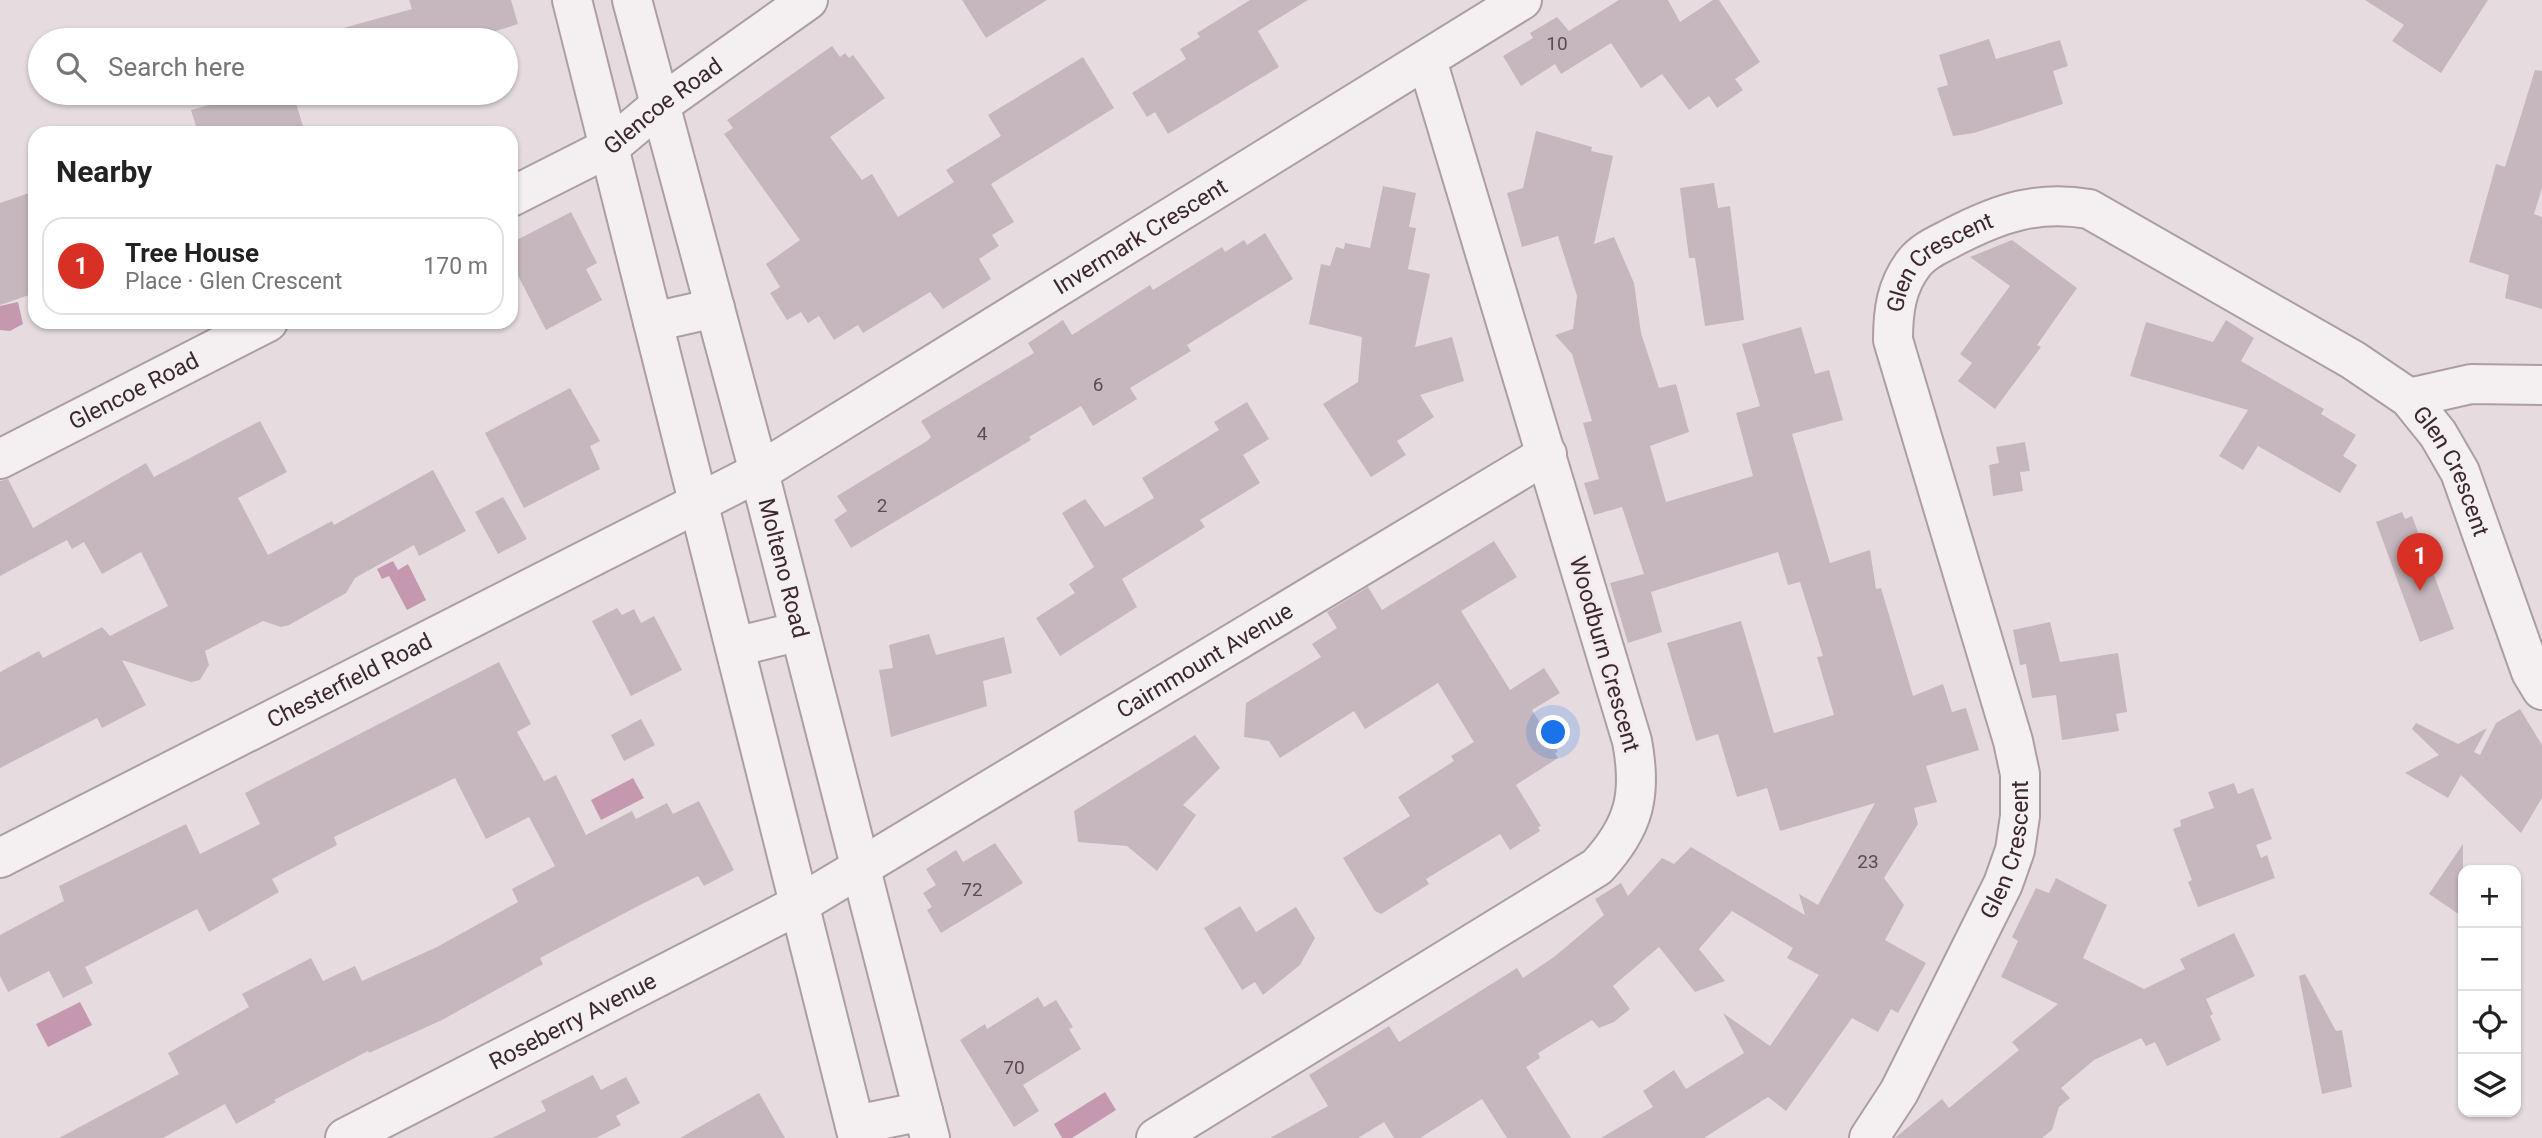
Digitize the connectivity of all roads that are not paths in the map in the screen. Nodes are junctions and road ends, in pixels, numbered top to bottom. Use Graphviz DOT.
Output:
graph roads {
  1 [pos="572,0"];
  2 [pos="632,0"];
  3 [pos="808,0"];
  4 [pos="1522,0"];
  5 [pos="1426,60"];
  6 [pos="660,105"];
  7 [pos="610,146"];
  8 [pos="683,190"];
  9 [pos="518,193"];
  10 [pos="626,213"];
  11 [pos="715,308"];
  12 [pos="653,322"];
  13 [pos="254,329"];
  14 [pos="2542,385"];
  15 [pos="2409,398"];
  16 [pos="1547,454"];
  17 [pos="0,459"];
  18 [pos="759,472"];
  19 [pos="698,502"];
  20 [pos="800,631"];
  21 [pos="735,646"];
  22 [pos="2542,690"];
  23 [pos="0,858"];
  24 [pos="862,868"];
  25 [pos="800,904"];
  26 [pos="927,1125"];
  27 [pos="857,1131"];
  28 [pos="345,1138"];
  29 [pos="1156,1138"];
  30 [pos="1868,1138"];
  1 -- 7 [label="street"];
  2 -- 6 [label="street, Molteno Road"];
  3 -- 6 [label="street, Glencoe Road"];
  4 -- 5 [label="street, Invermark Crescent"];
  5 -- 16 [label="street, Woodburn Crescent"];
  5 -- 18 [label="street, Invermark Crescent"];
  6 -- 7 [label="street, Glencoe Road"];
  6 -- 8 [label="street, Molteno Road"];
  7 -- 9 [label="street, Glencoe Road"];
  7 -- 10 [label="street"];
  8 -- 10 [label="street"];
  8 -- 11 [label="street, Molteno Road"];
  10 -- 12 [label="street"];
  11 -- 12 [label="street"];
  11 -- 18 [label="street, Molteno Road"];
  12 -- 19 [label="street"];
  13 -- 17 [label="street, Glencoe Road"];
  14 -- 15 [label="street"];
  15 -- 22 [label="street, Glen Crescent"];
  15 -- 30 [label="street, Glen Crescent"];
  16 -- 24 [label="street, Cairnmount Avenue"];
  16 -- 29 [label="street, Woodburn Crescent"];
  18 -- 19 [label="street, Invermark Crescent"];
  18 -- 20 [label="street, Molteno Road"];
  19 -- 21 [label="street"];
  19 -- 23 [label="street, Chesterfield Road"];
  20 -- 21 [label="street"];
  20 -- 24 [label="street, Molteno Road"];
  21 -- 25 [label="street"];
  24 -- 25 [label="street, Cairnmount Avenue"];
  24 -- 26 [label="street, Molteno Road"];
  25 -- 27 [label="street"];
  25 -- 28 [label="street, Roseberry Avenue"];
  26 -- 27 [label="street"];
}
